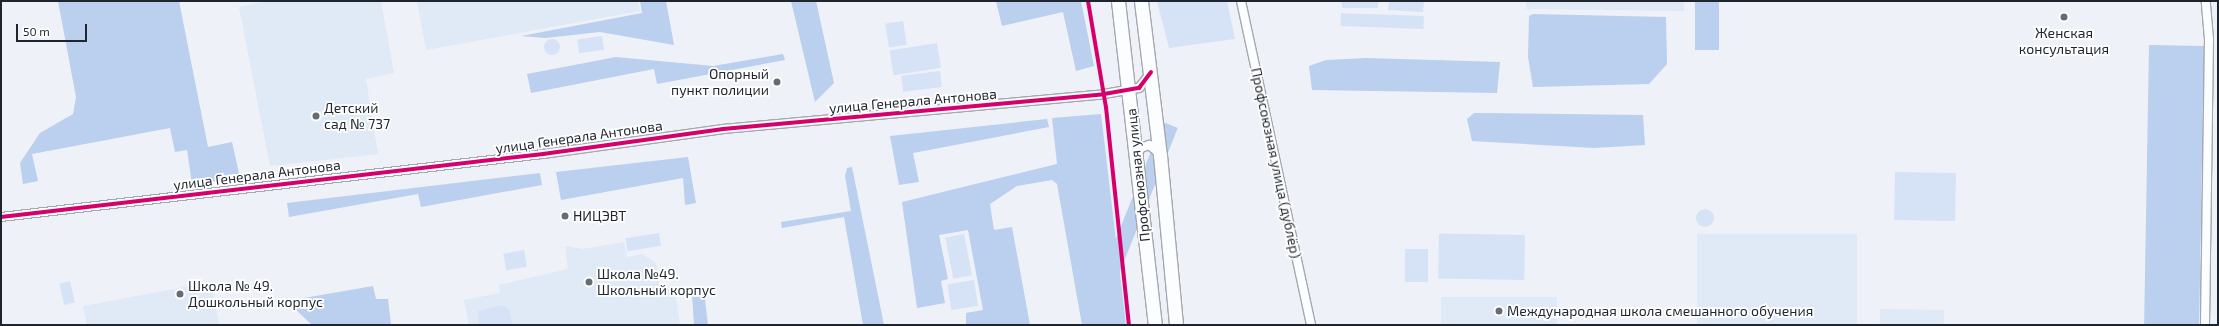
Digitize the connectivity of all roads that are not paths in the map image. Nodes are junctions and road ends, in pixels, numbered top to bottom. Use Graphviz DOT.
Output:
graph roads {
  1 [pos="1118,1"];
  2 [pos="1141,1"];
  3 [pos="1242,1"];
  4 [pos="2206,1"];
  5 [pos="1151,72"];
  6 [pos="1129,91"];
  7 [pos="1160,155"];
  8 [pos="1136,158"];
  9 [pos="1,217"];
  10 [pos="1155,325"];
  11 [pos="1176,325"];
  12 [pos="1311,325"];
  13 [pos="2206,325"];
  1 -- 6 [label="main road, Профсоюзная улица"];
  2 -- 5 [label="main road, Профсоюзная улица"];
  3 -- 12 [label="street, Профсоюзная улица (дублёр)"];
  4 -- 13 [label="street"];
  5 -- 6 [label="street, улица Генерала Антонова"];
  5 -- 7 [label="main road, Профсоюзная улица"];
  6 -- 8 [label="main road, Профсоюзная улица"];
  6 -- 9 [label="street, улица Генерала Антонова"];
  7 -- 8 [label="street"];
  7 -- 11 [label="main road, Профсоюзная улица"];
  8 -- 10 [label="main road, Профсоюзная улица"];
}
